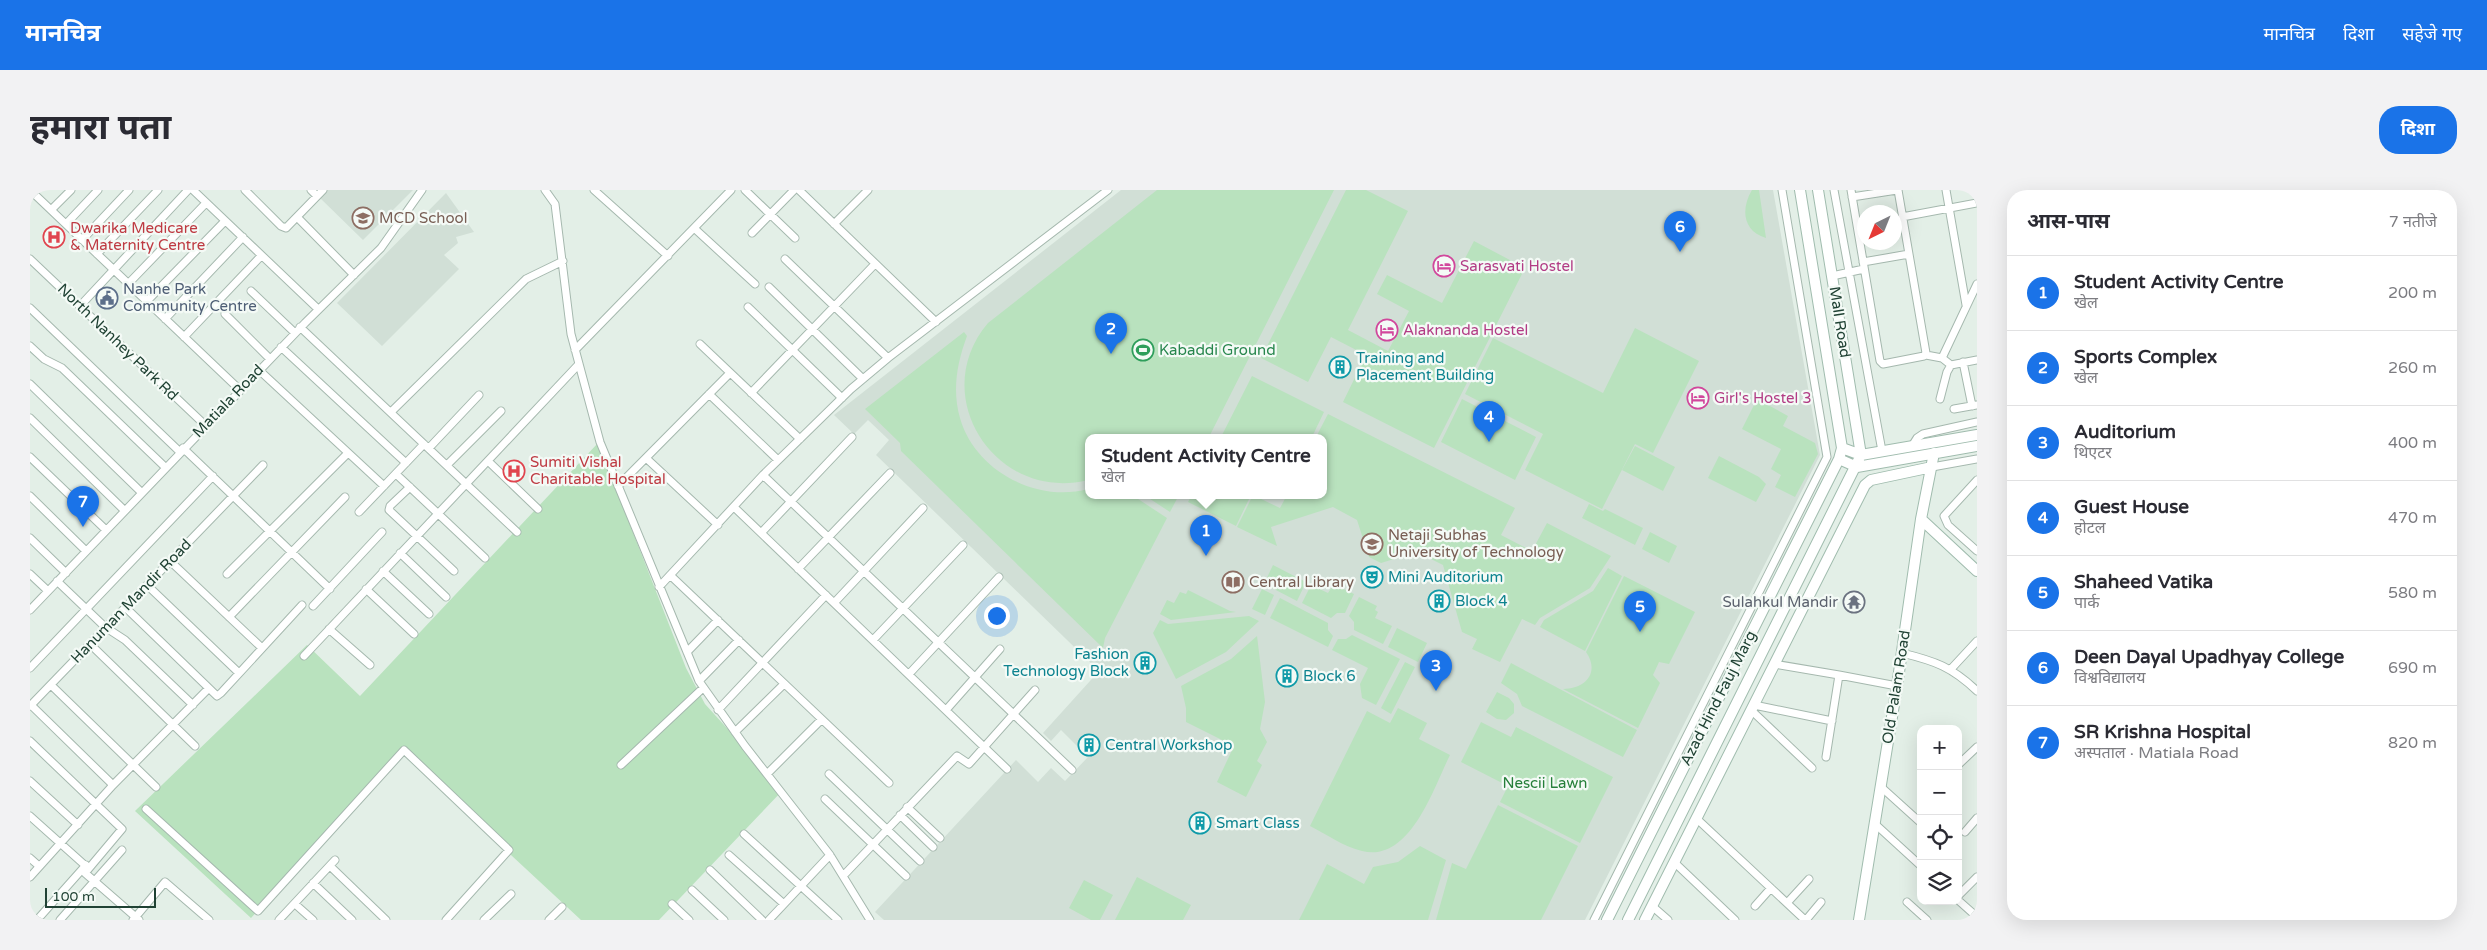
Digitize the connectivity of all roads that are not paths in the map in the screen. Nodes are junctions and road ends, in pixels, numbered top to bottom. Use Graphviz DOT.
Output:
graph roads {
  1 [pos="71,190"];
  2 [pos="98,190"];
  3 [pos="129,190"];
  4 [pos="158,190"];
  5 [pos="188,190"];
  6 [pos="193,190"];
  7 [pos="245,190"];
  8 [pos="311,190"];
  9 [pos="323,190"];
  10 [pos="422,190"];
  11 [pos="545,190"];
  12 [pos="594,190"];
  13 [pos="731,190"];
  14 [pos="745,190"];
  15 [pos="794,190"];
  16 [pos="799,190"];
  17 [pos="868,190"];
  18 [pos="1108,190"];
  19 [pos="1782,190"];
  20 [pos="1800,190"];
  21 [pos="1818,190"];
  22 [pos="1834,190"];
  23 [pos="1897,190"];
  24 [pos="1946,190"];
  25 [pos="35,192"];
  26 [pos="1851,193"];
  27 [pos="317,196"];
  28 [pos="206,202"];
  29 [pos="1977,204"];
  30 [pos="1900,205"];
  31 [pos="1949,209"];
  32 [pos="51,210"];
  33 [pos="771,214"];
  34 [pos="297,217"];
  35 [pos="1902,218"];
  36 [pos="225,220"];
  37 [pos="66,224"];
  38 [pos="834,224"];
  39 [pos="694,228"];
  40 [pos="752,233"];
  41 [pos="243,238"];
  42 [pos="796,238"];
  43 [pos="82,240"];
  44 [pos="97,254"];
  45 [pos="1908,254"];
  46 [pos="261,256"];
  47 [pos="668,256"];
  48 [pos="30,259"];
  49 [pos="785,259"];
  50 [pos="563,261"];
  51 [pos="875,264"];
  52 [pos="1863,265"];
  53 [pos="114,270"];
  54 [pos="1849,272"];
  55 [pos="354,275"];
  56 [pos="1832,276"];
  57 [pos="128,284"];
  58 [pos="755,284"];
  59 [pos="1977,284"];
  60 [pos="769,287"];
  61 [pos="251,291"];
  62 [pos="147,302"];
  63 [pos="80,306"];
  64 [pos="834,306"];
  65 [pos="1966,306"];
  66 [pos="748,307"];
  67 [pos="30,308"];
  68 [pos="318,309"];
  69 [pos="225,314"];
  70 [pos="166,319"];
  71 [pos="936,322"];
  72 [pos="813,328"];
  73 [pos="298,330"];
  74 [pos="184,337"];
  75 [pos="700,344"];
  76 [pos="30,346"];
  77 [pos="282,347"];
  78 [pos="575,350"];
  79 [pos="792,350"];
  80 [pos="1926,355"];
  81 [pos="888,358"];
  82 [pos="1942,358"];
  83 [pos="270,359"];
  84 [pos="1977,360"];
  85 [pos="1963,362"];
  86 [pos="579,364"];
  87 [pos="1951,365"];
  88 [pos="259,370"];
  89 [pos="730,373"];
  90 [pos="863,379"];
  91 [pos="30,384"];
  92 [pos="240,390"];
  93 [pos="751,393"];
  94 [pos="709,394"];
  95 [pos="479,395"];
  96 [pos="842,398"];
  97 [pos="1940,399"];
  98 [pos="1975,405"];
  99 [pos="1954,409"];
  100 [pos="501,410"];
  101 [pos="390,412"];
  102 [pos="30,418"];
  103 [pos="1977,422"];
  104 [pos="205,425"];
  105 [pos="1977,435"];
  106 [pos="852,437"];
  107 [pos="800,439"];
  108 [pos="427,446"];
  109 [pos="1912,446"];
  110 [pos="1977,446"];
  111 [pos="1842,448"];
  112 [pos="181,450"];
  113 [pos="1882,451"];
  114 [pos="348,453"];
  115 [pos="1934,453"];
  116 [pos="1861,455"];
  117 [pos="30,457"];
  118 [pos="646,458"];
  119 [pos="1839,459"];
  120 [pos="1977,459"];
  121 [pos="778,460"];
  122 [pos="488,461"];
  123 [pos="406,463"];
  124 [pos="263,465"];
  125 [pos="447,465"];
  126 [pos="1932,466"];
  127 [pos="165,467"];
  128 [pos="1857,467"];
  129 [pos="890,473"];
  130 [pos="396,474"];
  131 [pos="763,475"];
  132 [pos="213,476"];
  133 [pos="1977,480"];
  134 [pos="467,484"];
  135 [pos="384,486"];
  136 [pos="618,486"];
  137 [pos="410,487"];
  138 [pos="141,492"];
  139 [pos="232,495"];
  140 [pos="30,496"];
  141 [pos="345,497"];
  142 [pos="791,501"];
  143 [pos="735,508"];
  144 [pos="923,508"];
  145 [pos="538,509"];
  146 [pos="124,510"];
  147 [pos="359,512"];
  148 [pos="438,514"];
  149 [pos="1921,519"];
  150 [pos="718,526"];
  151 [pos="106,530"];
  152 [pos="270,531"];
  153 [pos="382,532"];
  154 [pos="517,532"];
  155 [pos="761,533"];
  156 [pos="417,535"];
  157 [pos="829,537"];
  158 [pos="30,538"];
  159 [pos="964,546"];
  160 [pos="86,551"];
  161 [pos="1977,551"];
  162 [pos="292,553"];
  163 [pos="400,553"];
  164 [pos="485,558"];
  165 [pos="170,561"];
  166 [pos="798,569"];
  167 [pos="865,570"];
  168 [pos="382,571"];
  169 [pos="454,571"];
  170 [pos="1977,571"];
  171 [pos="66,573"];
  172 [pos="30,574"];
  173 [pos="227,574"];
  174 [pos="670,575"];
  175 [pos="999,577"];
  176 [pos="57,582"];
  177 [pos="147,585"];
  178 [pos="659,587"];
  179 [pos="330,589"];
  180 [pos="366,589"];
  181 [pos="48,591"];
  182 [pos="826,595"];
  183 [pos="446,597"];
  184 [pos="834,603"];
  185 [pos="302,605"];
  186 [pos="313,606"];
  187 [pos="904,606"];
  188 [pos="126,607"];
  189 [pos="30,610"];
  190 [pos="87,610"];
  191 [pos="429,614"];
  192 [pos="229,617"];
  193 [pos="718,620"];
  194 [pos="105,627"];
  195 [pos="329,628"];
  196 [pos="414,634"];
  197 [pos="739,640"];
  198 [pos="873,640"];
  199 [pos="1977,640"];
  200 [pos="939,642"];
  201 [pos="90,644"];
  202 [pos="262,648"];
  203 [pos="1000,649"];
  204 [pos="687,652"];
  205 [pos="1902,653"];
  206 [pos="304,656"];
  207 [pos="762,663"];
  208 [pos="1774,664"];
  209 [pos="370,665"];
  210 [pos="30,668"];
  211 [pos="1950,669"];
  212 [pos="239,673"];
  213 [pos="909,674"];
  214 [pos="1839,675"];
  215 [pos="976,677"];
  216 [pos="51,684"];
  217 [pos="784,684"];
  218 [pos="701,685"];
  219 [pos="1898,686"];
  220 [pos="208,689"];
  221 [pos="1035,690"];
  222 [pos="1977,691"];
  223 [pos="193,705"];
  224 [pos="31,706"];
  225 [pos="1752,707"];
  226 [pos="718,710"];
  227 [pos="946,710"];
  228 [pos="1013,714"];
  229 [pos="821,720"];
  230 [pos="1832,721"];
  231 [pos="172,725"];
  232 [pos="735,732"];
  233 [pos="30,741"];
  234 [pos="195,746"];
  235 [pos="984,746"];
  236 [pos="1977,746"];
  237 [pos="1826,757"];
  238 [pos="1962,761"];
  239 [pos="133,765"];
  240 [pos="621,765"];
  241 [pos="1812,768"];
  242 [pos="1007,769"];
  243 [pos="1072,770"];
  244 [pos="767,774"];
  245 [pos="829,774"];
  246 [pos="30,781"];
  247 [pos="889,783"];
  248 [pos="113,785"];
  249 [pos="1880,786"];
  250 [pos="156,787"];
  251 [pos="825,799"];
  252 [pos="96,805"];
  253 [pos="907,807"];
  254 [pos="146,809"];
  255 [pos="900,815"];
  256 [pos="30,816"];
  257 [pos="1696,818"];
  258 [pos="1977,818"];
  259 [pos="1917,819"];
  260 [pos="1874,823"];
  261 [pos="78,825"];
  262 [pos="887,830"];
  263 [pos="1965,832"];
  264 [pos="744,834"];
  265 [pos="940,838"];
  266 [pos="874,843"];
  267 [pos="61,844"];
  268 [pos="933,847"];
  269 [pos="122,850"];
  270 [pos="729,855"];
  271 [pos="830,855"];
  272 [pos="30,858"];
  273 [pos="335,860"];
  274 [pos="920,861"];
  275 [pos="1674,862"];
  276 [pos="1917,862"];
  277 [pos="39,866"];
  278 [pos="87,866"];
  279 [pos="330,866"];
  280 [pos="710,870"];
  281 [pos="843,876"];
  282 [pos="906,876"];
  283 [pos="30,877"];
  284 [pos="1977,877"];
  285 [pos="1809,879"];
  286 [pos="94,881"];
  287 [pos="314,883"];
  288 [pos="801,886"];
  289 [pos="1771,888"];
  290 [pos="692,890"];
  291 [pos="1962,892"];
  292 [pos="511,894"];
  293 [pos="1821,902"];
  294 [pos="1907,902"];
  295 [pos="1787,903"];
  296 [pos="295,904"];
  297 [pos="672,904"];
  298 [pos="784,904"];
  299 [pos="1962,904"];
  300 [pos="1652,906"];
  301 [pos="1755,906"];
  302 [pos="562,907"];
  303 [pos="1977,917"];
  304 [pos="62,919"];
  305 [pos="135,919"];
  306 [pos="205,919"];
  307 [pos="36,920"];
  308 [pos="279,920"];
  309 [pos="313,920"];
  310 [pos="352,920"];
  311 [pos="386,920"];
  312 [pos="446,920"];
  313 [pos="484,920"];
  314 [pos="549,920"];
  315 [pos="689,920"];
  316 [pos="724,920"];
  317 [pos="762,920"];
  318 [pos="768,920"];
  319 [pos="838,920"];
  320 [pos="870,920"];
  321 [pos="1594,920"];
  322 [pos="1607,920"];
  323 [pos="1628,920"];
  324 [pos="1645,920"];
  325 [pos="1668,920"];
  326 [pos="1735,920"];
  327 [pos="1806,920"];
  328 [pos="1858,920"];
  329 [pos="1927,920"];
  1 -- 32 [label="street"];
  2 -- 37 [label="street"];
  3 -- 43 [label="street"];
  4 -- 44 [label="street"];
  5 -- 53 [label="street"];
  6 -- 28 [label="street"];
  7 -- 34 [label="street"];
  8 -- 27 [label="street"];
  9 -- 27 [label="street"];
  10 -- 55 [label="street, Matiala Road"];
  11 -- 50 [label="street"];
  12 -- 47 [label="street"];
  13 -- 39 [label="street"];
  14 -- 33 [label="street"];
  15 -- 33 [label="street"];
  16 -- 38 [label="street"];
  17 -- 38 [label="street"];
  18 -- 71 [label="street"];
  19 -- 321 [label="street"];
  20 -- 111 [label="main road, Mall Road"];
  21 -- 56 [label="main road, Mall Road"];
  22 -- 54 [label="street"];
  23 -- 26 [label="street"];
  23 -- 30 [label="street"];
  24 -- 31 [label="street"];
  25 -- 32 [label="street"];
  26 -- 52 [label="street"];
  27 -- 34 [label="street"];
  28 -- 36 [label="street"];
  28 -- 57 [label="street"];
  29 -- 31 [label="street"];
  31 -- 35 [label="street"];
  31 -- 65 [label="street"];
  32 -- 37 [label="street"];
  33 -- 40 [label="street"];
  33 -- 42 [label="street"];
  34 -- 55 [label="street"];
  35 -- 45 [label="street"];
  36 -- 41 [label="street"];
  36 -- 62 [label="street"];
  37 -- 43 [label="street"];
  38 -- 51 [label="street"];
  39 -- 47 [label="street"];
  39 -- 58 [label="street"];
  41 -- 46 [label="street"];
  41 -- 70 [label="street"];
  43 -- 44 [label="street"];
  44 -- 53 [label="street"];
  45 -- 52 [label="street"];
  45 -- 80 [label="street"];
  46 -- 68 [label="street"];
  46 -- 74 [label="street"];
  47 -- 78 [label="street"];
  48 -- 63 [label="street, North Nanhey Park Rd"];
  49 -- 64 [label="street"];
  50 -- 78 [label="street"];
  50 -- 101 [label="street"];
  51 -- 64 [label="street"];
  51 -- 71 [label="street"];
  52 -- 54 [label="street"];
  52 -- 80 [label="street"];
  53 -- 57 [label="street"];
  53 -- 63 [label="street"];
  54 -- 56 [label="street"];
  54 -- 113 [label="street"];
  55 -- 68 [label="street, Matiala Road"];
  56 -- 116 [label="main road, Mall Road"];
  57 -- 62 [label="street"];
  59 -- 65 [label="street"];
  60 -- 72 [label="street"];
  61 -- 73 [label="street"];
  62 -- 70 [label="street"];
  63 -- 104 [label="street, North Nanhey Park Rd"];
  64 -- 72 [label="street"];
  64 -- 81 [label="street"];
  65 -- 82 [label="street"];
  66 -- 79 [label="street"];
  67 -- 112 [label="street"];
  68 -- 73 [label="street, Matiala Road"];
  69 -- 83 [label="street"];
  70 -- 74 [label="street"];
  71 -- 81 [label="street"];
  72 -- 79 [label="street"];
  72 -- 90 [label="street"];
  73 -- 77 [label="street, Matiala Road"];
  73 -- 101 [label="street"];
  74 -- 92 [label="street"];
  75 -- 89 [label="street"];
  76 -- 127 [label="street"];
  77 -- 83 [label="street, Matiala Road"];
  77 -- 123 [label="street"];
  78 -- 86 [label="street"];
  79 -- 93 [label="street"];
  79 -- 96 [label="street"];
  80 -- 82 [label="street"];
  81 -- 90 [label="street"];
  82 -- 87 [label="street"];
  83 -- 88 [label="street, Matiala Road"];
  84 -- 85 [label="street"];
  85 -- 87 [label="street"];
  85 -- 98 [label="street"];
  86 -- 122 [label="street"];
  86 -- 136 [label="street"];
  87 -- 97 [label="street"];
  88 -- 92 [label="street, Matiala Road"];
  88 -- 114 [label="street"];
  89 -- 93 [label="street"];
  89 -- 94 [label="street"];
  90 -- 96 [label="street"];
  91 -- 138 [label="street"];
  92 -- 104 [label="street, Matiala Road"];
  93 -- 107 [label="street"];
  94 -- 118 [label="street"];
  94 -- 121 [label="street"];
  95 -- 108 [label="street"];
  96 -- 107 [label="street"];
  98 -- 99 [label="street"];
  100 -- 125 [label="street"];
  101 -- 108 [label="street"];
  102 -- 146 [label="street"];
  103 -- 109 [label="street"];
  104 -- 112 [label="street, Matiala Road"];
  105 -- 109 [label="main road"];
  106 -- 142 [label="street"];
  107 -- 121 [label="street"];
  108 -- 123 [label="street"];
  108 -- 125 [label="street"];
  109 -- 113 [label="main road"];
  110 -- 115 [label="main road"];
  111 -- 116 [label="main road"];
  111 -- 119 [label="main road, Azad Hind Fauj Marg"];
  112 -- 127 [label="street, Matiala Road"];
  112 -- 132 [label="street"];
  113 -- 116 [label="main road"];
  114 -- 135 [label="street"];
  114 -- 152 [label="street"];
  115 -- 126 [label="main road, Old Palam Road"];
  115 -- 128 [label="main road"];
  116 -- 128 [label="main road, Azad Hind Fauj Marg"];
  117 -- 151 [label="street"];
  118 -- 136 [label="street"];
  118 -- 150 [label="street"];
  119 -- 128 [label="main road"];
  119 -- 322 [label="main road, Azad Hind Fauj Marg"];
  120 -- 126 [label="street"];
  121 -- 131 [label="street"];
  122 -- 134 [label="street"];
  122 -- 145 [label="street"];
  123 -- 130 [label="street"];
  124 -- 139 [label="street, Hanuman Mandir Road"];
  125 -- 134 [label="street"];
  126 -- 149 [label="main road, Old Palam Road"];
  126 -- 208 [label="main road"];
  127 -- 138 [label="street, Matiala Road"];
  128 -- 323 [label="main road, Azad Hind Fauj Marg"];
  129 -- 157 [label="street"];
  130 -- 135 [label="street"];
  130 -- 137 [label="street"];
  131 -- 142 [label="street"];
  131 -- 143 [label="street"];
  132 -- 139 [label="street"];
  132 -- 190 [label="street"];
  133 -- 161 [label="street"];
  134 -- 148 [label="street"];
  134 -- 154 [label="street"];
  135 -- 147 [label="street"];
  136 -- 178 [label="street"];
  137 -- 148 [label="street"];
  137 -- 156 [label="street"];
  138 -- 146 [label="street, Matiala Road"];
  139 -- 152 [label="street"];
  139 -- 165 [label="street, Hanuman Mandir Road"];
  140 -- 160 [label="street"];
  141 -- 162 [label="street"];
  142 -- 155 [label="street"];
  142 -- 157 [label="street"];
  143 -- 150 [label="street"];
  143 -- 155 [label="street"];
  144 -- 167 [label="street"];
  146 -- 151 [label="street, Matiala Road"];
  148 -- 156 [label="street"];
  148 -- 164 [label="street"];
  149 -- 170 [label="main road"];
  149 -- 205 [label="main road, Old Palam Road"];
  150 -- 174 [label="street"];
  151 -- 160 [label="street, Matiala Road"];
  152 -- 162 [label="street"];
  152 -- 173 [label="street"];
  153 -- 179 [label="street"];
  155 -- 166 [label="street"];
  156 -- 163 [label="street"];
  156 -- 169 [label="street"];
  157 -- 166 [label="street"];
  157 -- 167 [label="street"];
  158 -- 171 [label="street"];
  159 -- 187 [label="street"];
  160 -- 171 [label="street, Matiala Road"];
  162 -- 179 [label="street"];
  162 -- 192 [label="street"];
  163 -- 168 [label="street"];
  163 -- 183 [label="street"];
  165 -- 177 [label="street, Hanuman Mandir Road"];
  165 -- 192 [label="street"];
  166 -- 182 [label="street"];
  167 -- 184 [label="street"];
  167 -- 187 [label="street"];
  168 -- 180 [label="street"];
  168 -- 191 [label="street"];
  171 -- 176 [label="street, Matiala Road"];
  172 -- 181 [label="street"];
  174 -- 178 [label="street"];
  174 -- 193 [label="street"];
  175 -- 200 [label="street"];
  176 -- 181 [label="street, Matiala Road"];
  176 -- 190 [label="street"];
  177 -- 188 [label="street, Hanuman Mandir Road"];
  177 -- 212 [label="street"];
  178 -- 204 [label="street"];
  179 -- 186 [label="street"];
  180 -- 195 [label="street"];
  180 -- 196 [label="street"];
  181 -- 189 [label="street, Matiala Road"];
  182 -- 184 [label="street"];
  182 -- 207 [label="street"];
  184 -- 198 [label="street"];
  185 -- 202 [label="street"];
  187 -- 198 [label="street"];
  187 -- 200 [label="street"];
  188 -- 194 [label="street, Hanuman Mandir Road"];
  188 -- 220 [label="street"];
  190 -- 194 [label="street"];
  190 -- 210 [label="street"];
  192 -- 202 [label="street"];
  193 -- 197 [label="street"];
  193 -- 204 [label="street"];
  194 -- 201 [label="street, Hanuman Mandir Road"];
  194 -- 223 [label="street"];
  195 -- 206 [label="street"];
  195 -- 209 [label="street"];
  197 -- 207 [label="street"];
  197 -- 218 [label="street"];
  198 -- 213 [label="street"];
  199 -- 211 [label="street"];
  200 -- 213 [label="street"];
  200 -- 215 [label="street"];
  201 -- 216 [label="street, Hanuman Mandir Road"];
  201 -- 231 [label="street"];
  202 -- 212 [label="street"];
  203 -- 215 [label="street"];
  204 -- 218 [label="street"];
  205 -- 211 [label="street"];
  205 -- 219 [label="main road, Old Palam Road"];
  207 -- 217 [label="street"];
  207 -- 226 [label="street"];
  208 -- 214 [label="street"];
  208 -- 225 [label="main road"];
  211 -- 222 [label="street"];
  212 -- 220 [label="street"];
  213 -- 227 [label="street"];
  214 -- 219 [label="street"];
  214 -- 230 [label="street"];
  215 -- 227 [label="street"];
  215 -- 228 [label="street"];
  216 -- 224 [label="street, Hanuman Mandir Road"];
  216 -- 239 [label="street"];
  217 -- 229 [label="street"];
  217 -- 232 [label="street"];
  218 -- 226 [label="street"];
  218 -- 240 [label="street"];
  219 -- 249 [label="main road, Old Palam Road"];
  220 -- 223 [label="street"];
  221 -- 228 [label="street"];
  223 -- 231 [label="street"];
  224 -- 248 [label="street"];
  225 -- 230 [label="street"];
  225 -- 241 [label="street"];
  225 -- 257 [label="main road"];
  226 -- 232 [label="street"];
  227 -- 235 [label="street"];
  228 -- 235 [label="street"];
  228 -- 243 [label="street"];
  229 -- 244 [label="street"];
  229 -- 247 [label="street"];
  230 -- 237 [label="street"];
  231 -- 234 [label="street"];
  231 -- 239 [label="street"];
  232 -- 244 [label="street"];
  233 -- 252 [label="street"];
  235 -- 242 [label="street"];
  235 -- 253 [label="street"];
  236 -- 238 [label="street"];
  239 -- 248 [label="street"];
  239 -- 250 [label="street"];
  244 -- 271 [label="street"];
  245 -- 262 [label="street"];
  246 -- 261 [label="street"];
  248 -- 252 [label="street"];
  249 -- 259 [label="street"];
  249 -- 260 [label="main road, Old Palam Road"];
  251 -- 266 [label="street"];
  252 -- 261 [label="street"];
  252 -- 278 [label="street"];
  253 -- 255 [label="street"];
  253 -- 265 [label="street"];
  254 -- 312 [label="street"];
  255 -- 262 [label="street"];
  255 -- 268 [label="street"];
  256 -- 267 [label="street"];
  257 -- 275 [label="main road"];
  257 -- 289 [label="street"];
  258 -- 263 [label="street"];
  260 -- 276 [label="street"];
  260 -- 328 [label="main road, Old Palam Road"];
  261 -- 267 [label="street"];
  262 -- 266 [label="street"];
  262 -- 274 [label="street"];
  264 -- 288 [label="street"];
  266 -- 281 [label="street"];
  266 -- 282 [label="street"];
  267 -- 277 [label="street"];
  267 -- 278 [label="street"];
  269 -- 286 [label="street"];
  270 -- 298 [label="street"];
  271 -- 281 [label="street"];
  271 -- 288 [label="street"];
  272 -- 277 [label="street"];
  273 -- 279 [label="street"];
  275 -- 300 [label="main road"];
  275 -- 326 [label="street"];
  277 -- 283 [label="street"];
  278 -- 286 [label="street"];
  278 -- 307 [label="street"];
  279 -- 287 [label="street"];
  279 -- 311 [label="street"];
  280 -- 317 [label="street"];
  281 -- 320 [label="street"];
  284 -- 291 [label="street"];
  285 -- 295 [label="street"];
  286 -- 304 [label="street"];
  286 -- 305 [label="street"];
  287 -- 296 [label="street"];
  287 -- 310 [label="street"];
  288 -- 298 [label="street"];
  288 -- 319 [label="street"];
  289 -- 295 [label="street"];
  289 -- 301 [label="street"];
  290 -- 316 [label="street"];
  292 -- 313 [label="street"];
  293 -- 327 [label="street"];
  294 -- 329 [label="street"];
  295 -- 327 [label="street"];
  296 -- 308 [label="street"];
  296 -- 309 [label="street"];
  297 -- 315 [label="street"];
  298 -- 318 [label="street"];
  299 -- 303 [label="street"];
  300 -- 324 [label="main road"];
  300 -- 325 [label="street"];
  302 -- 314 [label="street"];
  305 -- 306 [label="street"];
}
